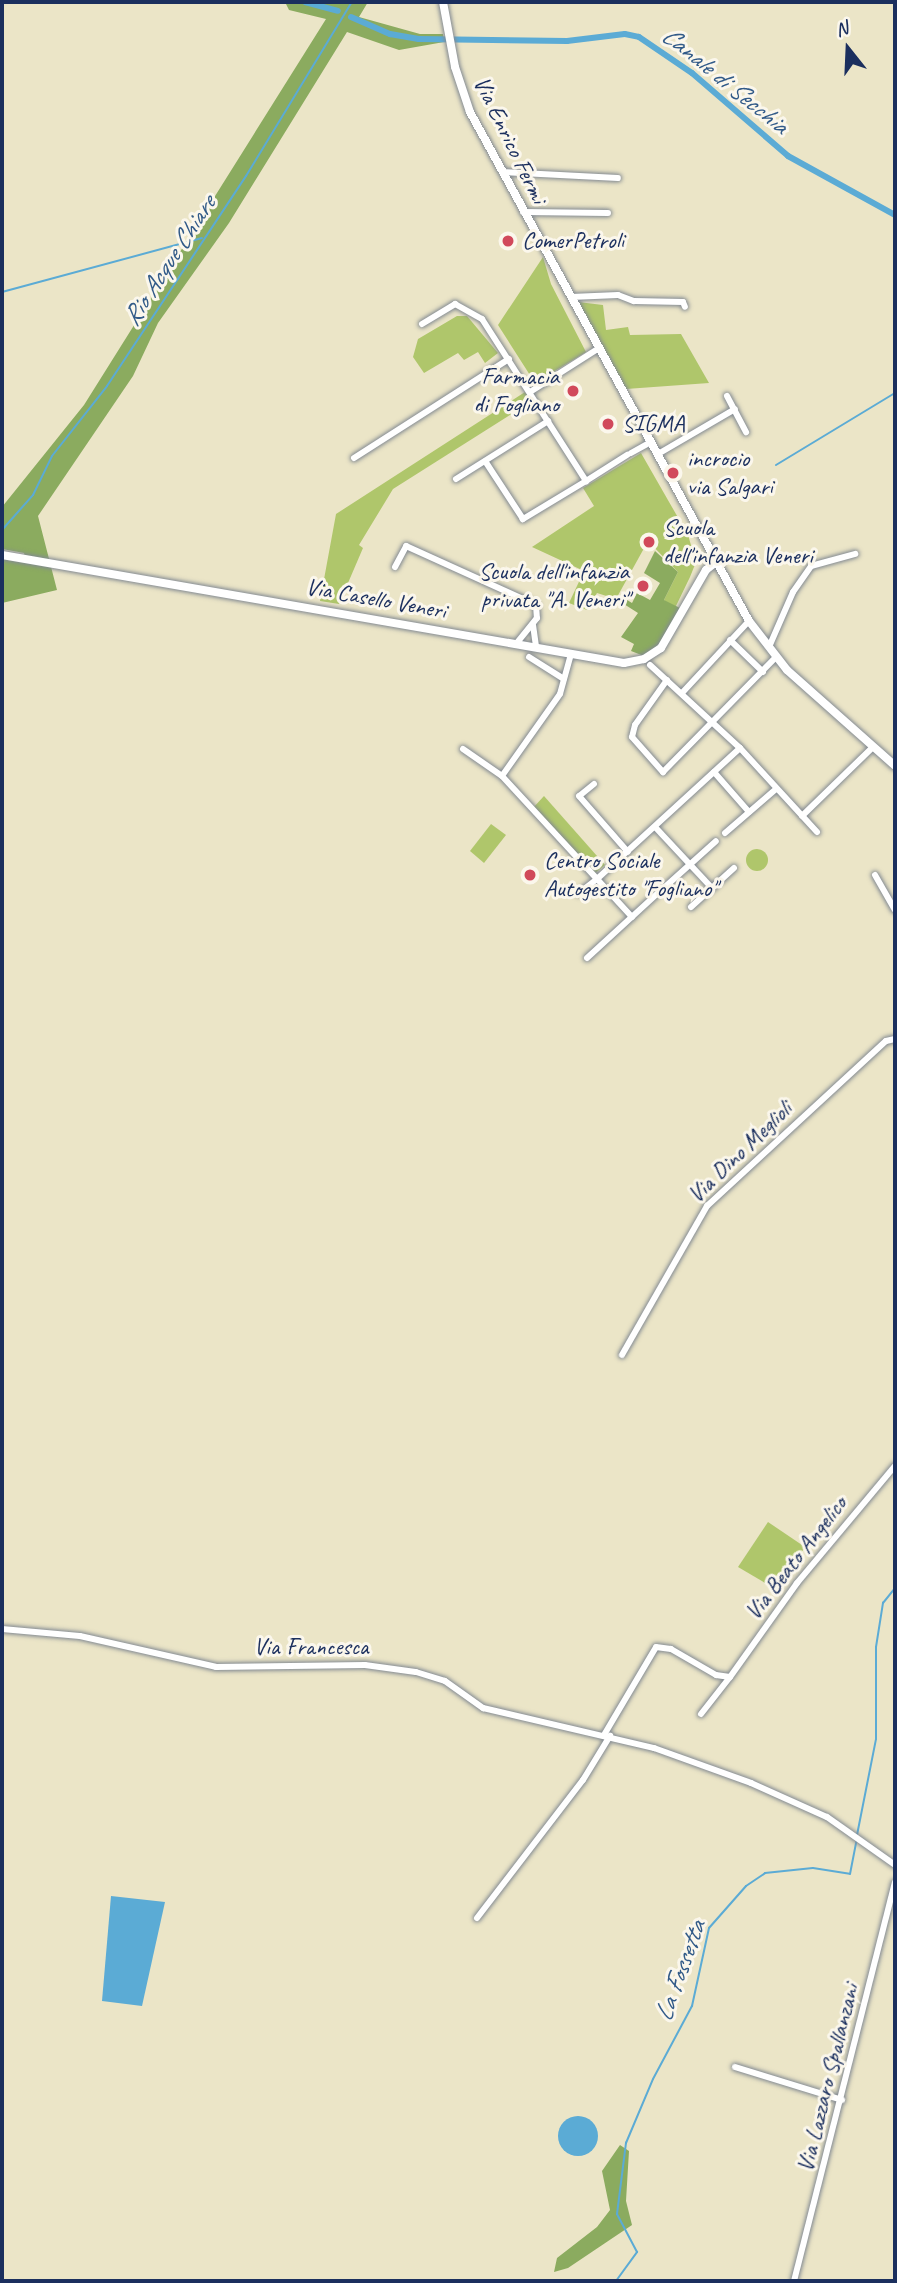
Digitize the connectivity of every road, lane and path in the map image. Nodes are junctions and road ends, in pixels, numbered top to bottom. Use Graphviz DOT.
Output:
graph roads {
  1 [pos="443,2"];
  2 [pos="502,172"];
  3 [pos="618,178"];
  4 [pos="523,212"];
  5 [pos="608,213"];
  6 [pos="571,297"];
  7 [pos="685,307"];
  8 [pos="422,324"];
  9 [pos="599,348"];
  10 [pos="509,359"];
  11 [pos="530,392"];
  12 [pos="727,396"];
  13 [pos="735,409"];
  14 [pos="548,421"];
  15 [pos="746,432"];
  16 [pos="651,442"];
  17 [pos="658,454"];
  18 [pos="354,458"];
  19 [pos="485,461"];
  20 [pos="456,480"];
  21 [pos="586,481"];
  22 [pos="855,554"];
  23 [pos="2,555"];
  24 [pos="719,566"];
  25 [pos="396,567"];
  26 [pos="749,621"];
  27 [pos="533,624"];
  28 [pos="730,640"];
  29 [pos="517,643"];
  30 [pos="536,647"];
  31 [pos="768,649"];
  32 [pos="571,654"];
  33 [pos="529,657"];
  34 [pos="775,658"];
  35 [pos="650,665"];
  36 [pos="763,671"];
  37 [pos="564,679"];
  38 [pos="667,680"];
  39 [pos="682,693"];
  40 [pos="713,723"];
  41 [pos="873,747"];
  42 [pos="740,748"];
  43 [pos="463,749"];
  44 [pos="895,766"];
  45 [pos="715,772"];
  46 [pos="502,776"];
  47 [pos="594,784"];
  48 [pos="776,789"];
  49 [pos="749,812"];
  50 [pos="802,816"];
  51 [pos="656,828"];
  52 [pos="817,832"];
  53 [pos="725,833"];
  54 [pos="716,841"];
  55 [pos="628,852"];
  56 [pos="690,865"];
  57 [pos="734,868"];
  58 [pos="875,875"];
  59 [pos="597,879"];
  60 [pos="666,886"];
  61 [pos="712,888"];
  62 [pos="579,893"];
  63 [pos="658,893"];
  64 [pos="691,907"];
  65 [pos="895,910"];
  66 [pos="632,917"];
  67 [pos="587,958"];
  68 [pos="895,1039"];
  69 [pos="622,1355"];
  70 [pos="895,1466"];
  71 [pos="2,1629"];
  72 [pos="730,1677"];
  73 [pos="701,1714"];
  74 [pos="607,1735"];
  75 [pos="895,1865"];
  76 [pos="895,1883"];
  77 [pos="477,1918"];
  78 [pos="735,2067"];
  79 [pos="842,2100"];
  80 [pos="794,2281"];
  1 -- 2 [label="street, Via Enrico Fermi"];
  2 -- 3 [label="street"];
  2 -- 4 [label="street, Via Enrico Fermi"];
  4 -- 5 [label="street"];
  4 -- 6 [label="street, Via Enrico Fermi"];
  6 -- 7 [label="street"];
  6 -- 9 [label="street, Via Enrico Fermi"];
  8 -- 10 [label="street"];
  9 -- 11 [label="street"];
  9 -- 16 [label="street, Via Enrico Fermi"];
  10 -- 11 [label="street"];
  10 -- 18 [label="street"];
  11 -- 14 [label="street"];
  12 -- 13 [label="street"];
  13 -- 15 [label="street"];
  13 -- 17 [label="street"];
  14 -- 19 [label="street"];
  14 -- 21 [label="street"];
  16 -- 17 [label="street, Via Enrico Fermi"];
  16 -- 21 [label="street"];
  17 -- 24 [label="street, Via Enrico Fermi"];
  19 -- 20 [label="street"];
  19 -- 21 [label="street"];
  22 -- 31 [label="street"];
  23 -- 29 [label="street, Via Casello Veneri"];
  24 -- 26 [label="street, Via Enrico Fermi"];
  24 -- 32 [label="street, Via Casello Veneri"];
  25 -- 27 [label="street"];
  26 -- 28 [label="street"];
  26 -- 31 [label="street, Via Enrico Fermi"];
  27 -- 29 [label="street"];
  27 -- 30 [label="street"];
  28 -- 36 [label="street"];
  28 -- 39 [label="street"];
  29 -- 30 [label="street, Via Casello Veneri"];
  30 -- 32 [label="street, Via Casello Veneri"];
  31 -- 34 [label="street, Via Enrico Fermi"];
  32 -- 37 [label="street"];
  33 -- 37 [label="street"];
  34 -- 36 [label="street"];
  34 -- 41 [label="street, Via Enrico Fermi"];
  35 -- 38 [label="street"];
  36 -- 40 [label="street"];
  37 -- 46 [label="street"];
  38 -- 39 [label="street"];
  38 -- 40 [label="street"];
  39 -- 40 [label="street"];
  40 -- 42 [label="street"];
  41 -- 44 [label="street, Via Enrico Fermi"];
  41 -- 50 [label="street"];
  42 -- 45 [label="street"];
  42 -- 48 [label="street"];
  43 -- 46 [label="street"];
  45 -- 49 [label="street"];
  45 -- 51 [label="street"];
  46 -- 59 [label="street"];
  47 -- 55 [label="street"];
  48 -- 49 [label="street"];
  48 -- 50 [label="street"];
  49 -- 53 [label="street"];
  50 -- 52 [label="street"];
  51 -- 55 [label="street"];
  51 -- 56 [label="street"];
  54 -- 56 [label="street"];
  55 -- 59 [label="street"];
  56 -- 60 [label="street"];
  56 -- 61 [label="street"];
  57 -- 61 [label="street"];
  58 -- 65 [label="street"];
  59 -- 62 [label="street"];
  59 -- 66 [label="street"];
  61 -- 64 [label="street"];
  63 -- 66 [label="street"];
  66 -- 67 [label="street"];
  68 -- 69 [label="street, Via Dino Meglioli"];
  70 -- 72 [label="street, Via Beato Angelico"];
  71 -- 74 [label="street, Via Francesca"];
  72 -- 73 [label="street, Via Beato Angelico"];
  72 -- 74 [label="street"];
  74 -- 75 [label="street, Via Francesca"];
  74 -- 77 [label="street"];
  76 -- 79 [label="street, Via Lazzaro Spallanzani"];
  78 -- 79 [label="street"];
  79 -- 80 [label="street, Via Lazzaro Spallanzani"];
}
